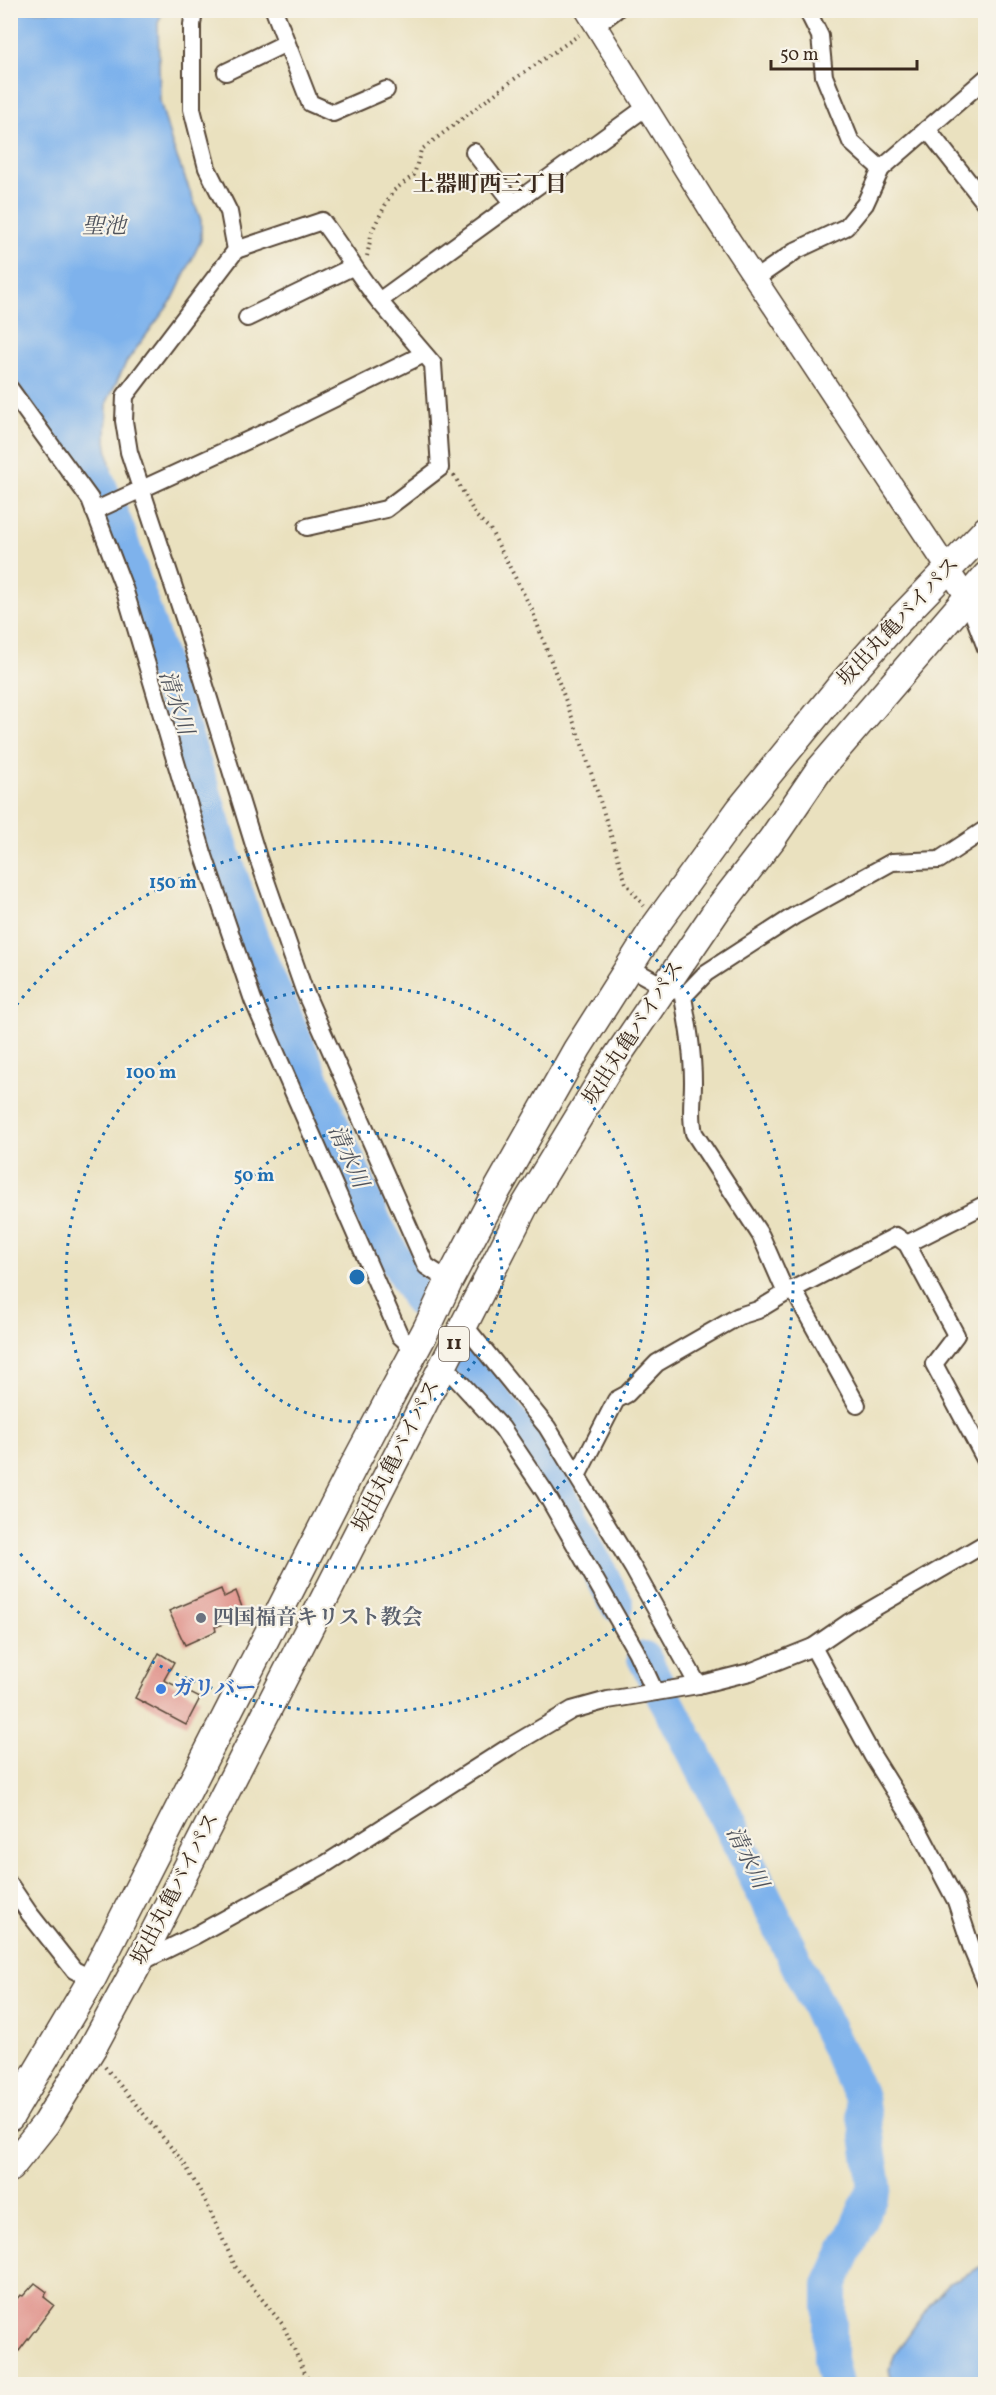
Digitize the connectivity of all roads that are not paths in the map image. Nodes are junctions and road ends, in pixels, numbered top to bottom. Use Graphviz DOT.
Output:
graph roads {
  1 [pos="194,10"];
  2 [pos="274,10"];
  3 [pos="616,10"];
  4 [pos="807,10"];
  5 [pos="591,18"];
  6 [pos="286,43"];
  7 [pos="226,72"];
  8 [pos="986,78"];
  9 [pos="386,90"];
  10 [pos="645,108"];
  11 [pos="927,129"];
  12 [pos="474,152"];
  13 [pos="881,170"];
  14 [pos="513,204"];
  15 [pos="986,204"];
  16 [pos="236,250"];
  17 [pos="352,267"];
  18 [pos="755,279"];
  19 [pos="379,301"];
  20 [pos="247,318"];
  21 [pos="424,354"];
  22 [pos="10,389"];
  23 [pos="141,489"];
  24 [pos="94,510"];
  25 [pos="307,527"];
  26 [pos="986,530"];
  27 [pos="948,568"];
  28 [pos="986,576"];
  29 [pos="967,598"];
  30 [pos="985,646"];
  31 [pos="986,829"];
  32 [pos="629,967"];
  33 [pos="674,992"];
  34 [pos="986,1204"];
  35 [pos="907,1244"];
  36 [pos="449,1281"];
  37 [pos="789,1291"];
  38 [pos="464,1325"];
  39 [pos="415,1350"];
  40 [pos="444,1365"];
  41 [pos="857,1405"];
  42 [pos="986,1461"];
  43 [pos="577,1476"];
  44 [pos="986,1543"];
  45 [pos="813,1647"];
  46 [pos="698,1686"];
  47 [pos="655,1692"];
  48 [pos="10,1885"];
  49 [pos="138,1964"];
  50 [pos="92,1980"];
  51 [pos="986,1983"];
  52 [pos="10,2117"];
  53 [pos="10,2168"];
  1 -- 16 [label="street"];
  2 -- 6 [label="street"];
  3 -- 5 [label="street"];
  4 -- 13 [label="street"];
  5 -- 10 [label="street"];
  6 -- 7 [label="street"];
  6 -- 9 [label="street"];
  8 -- 11 [label="street"];
  10 -- 14 [label="street"];
  10 -- 18 [label="street"];
  11 -- 13 [label="street"];
  11 -- 15 [label="street"];
  12 -- 14 [label="street"];
  13 -- 18 [label="street"];
  14 -- 19 [label="street"];
  16 -- 17 [label="street"];
  16 -- 23 [label="street"];
  17 -- 19 [label="street"];
  17 -- 20 [label="street"];
  18 -- 27 [label="street"];
  19 -- 21 [label="street"];
  21 -- 23 [label="street"];
  21 -- 25 [label="street"];
  22 -- 24 [label="street"];
  23 -- 24 [label="street"];
  23 -- 36 [label="street"];
  24 -- 39 [label="street"];
  26 -- 27 [label="highway, 坂出丸亀バイパス / 11"];
  27 -- 29 [label="street"];
  27 -- 32 [label="highway, 坂出丸亀バイパス / 11"];
  28 -- 29 [label="highway, 坂出丸亀バイパス / 11"];
  29 -- 30 [label="street"];
  29 -- 33 [label="highway, 坂出丸亀バイパス / 11"];
  31 -- 33 [label="street"];
  32 -- 33 [label="street"];
  32 -- 36 [label="highway, 坂出丸亀バイパス / 11"];
  33 -- 37 [label="street"];
  33 -- 38 [label="highway, 坂出丸亀バイパス / 11"];
  34 -- 35 [label="street"];
  35 -- 37 [label="street"];
  35 -- 42 [label="street"];
  36 -- 39 [label="highway, 坂出丸亀バイパス / 11"];
  37 -- 41 [label="street"];
  37 -- 43 [label="street"];
  38 -- 40 [label="highway, 坂出丸亀バイパス / 11"];
  38 -- 43 [label="street"];
  39 -- 50 [label="highway, 坂出丸亀バイパス / 11"];
  40 -- 47 [label="street"];
  40 -- 49 [label="highway, 坂出丸亀バイパス / 11"];
  43 -- 46 [label="street"];
  44 -- 45 [label="street"];
  45 -- 46 [label="street"];
  45 -- 51 [label="street"];
  46 -- 47 [label="street"];
  47 -- 49 [label="street"];
  48 -- 50 [label="street"];
  49 -- 53 [label="highway, 坂出丸亀バイパス / 11"];
  50 -- 52 [label="highway, 坂出丸亀バイパス / 11"];
}
